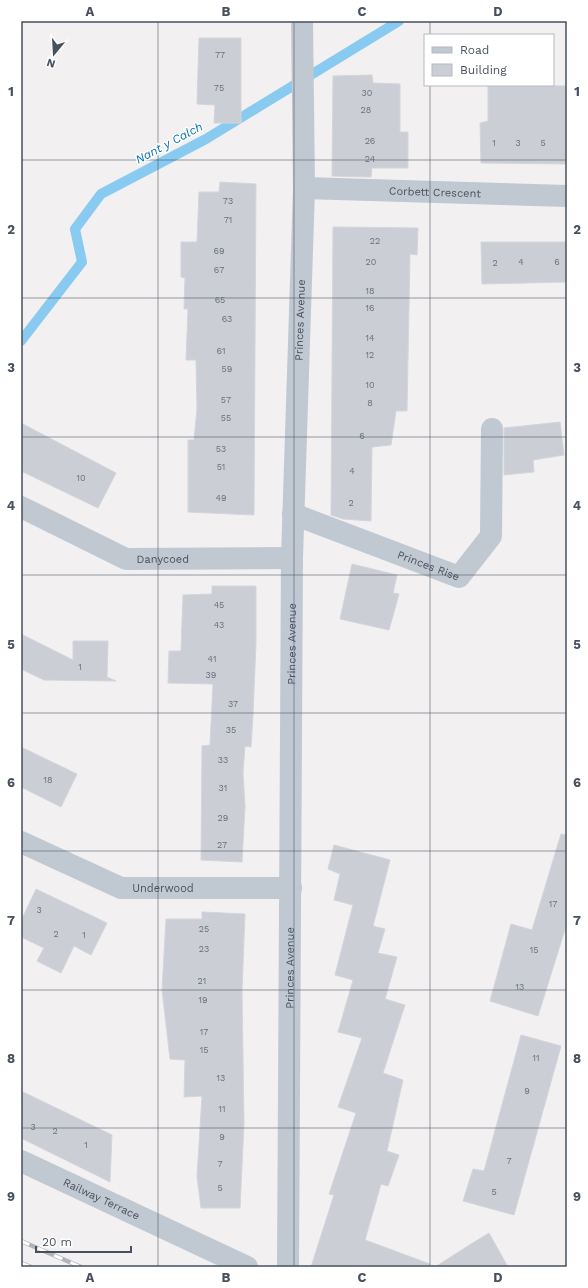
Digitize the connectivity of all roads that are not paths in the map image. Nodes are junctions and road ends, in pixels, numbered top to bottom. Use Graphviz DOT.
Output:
graph roads {
  1 [pos="302,21"];
  2 [pos="304,188"];
  3 [pos="567,196"];
  4 [pos="492,429"];
  5 [pos="21,507"];
  6 [pos="293,514"];
  7 [pos="292,558"];
  8 [pos="21,842"];
  9 [pos="291,888"];
  10 [pos="21,1162"];
  11 [pos="247,1267"];
  12 [pos="288,1267"];
  1 -- 2 [label="street, Princes Avenue"];
  2 -- 3 [label="street, Corbett Crescent"];
  2 -- 6 [label="street, Princes Avenue"];
  4 -- 6 [label="street, Princes Rise"];
  5 -- 7 [label="street, Danycoed"];
  6 -- 7 [label="street, Princes Avenue"];
  7 -- 9 [label="street, Princes Avenue"];
  8 -- 9 [label="street, Underwood"];
  9 -- 12 [label="street, Princes Avenue"];
  10 -- 11 [label="street, Railway Terrace"];
}
